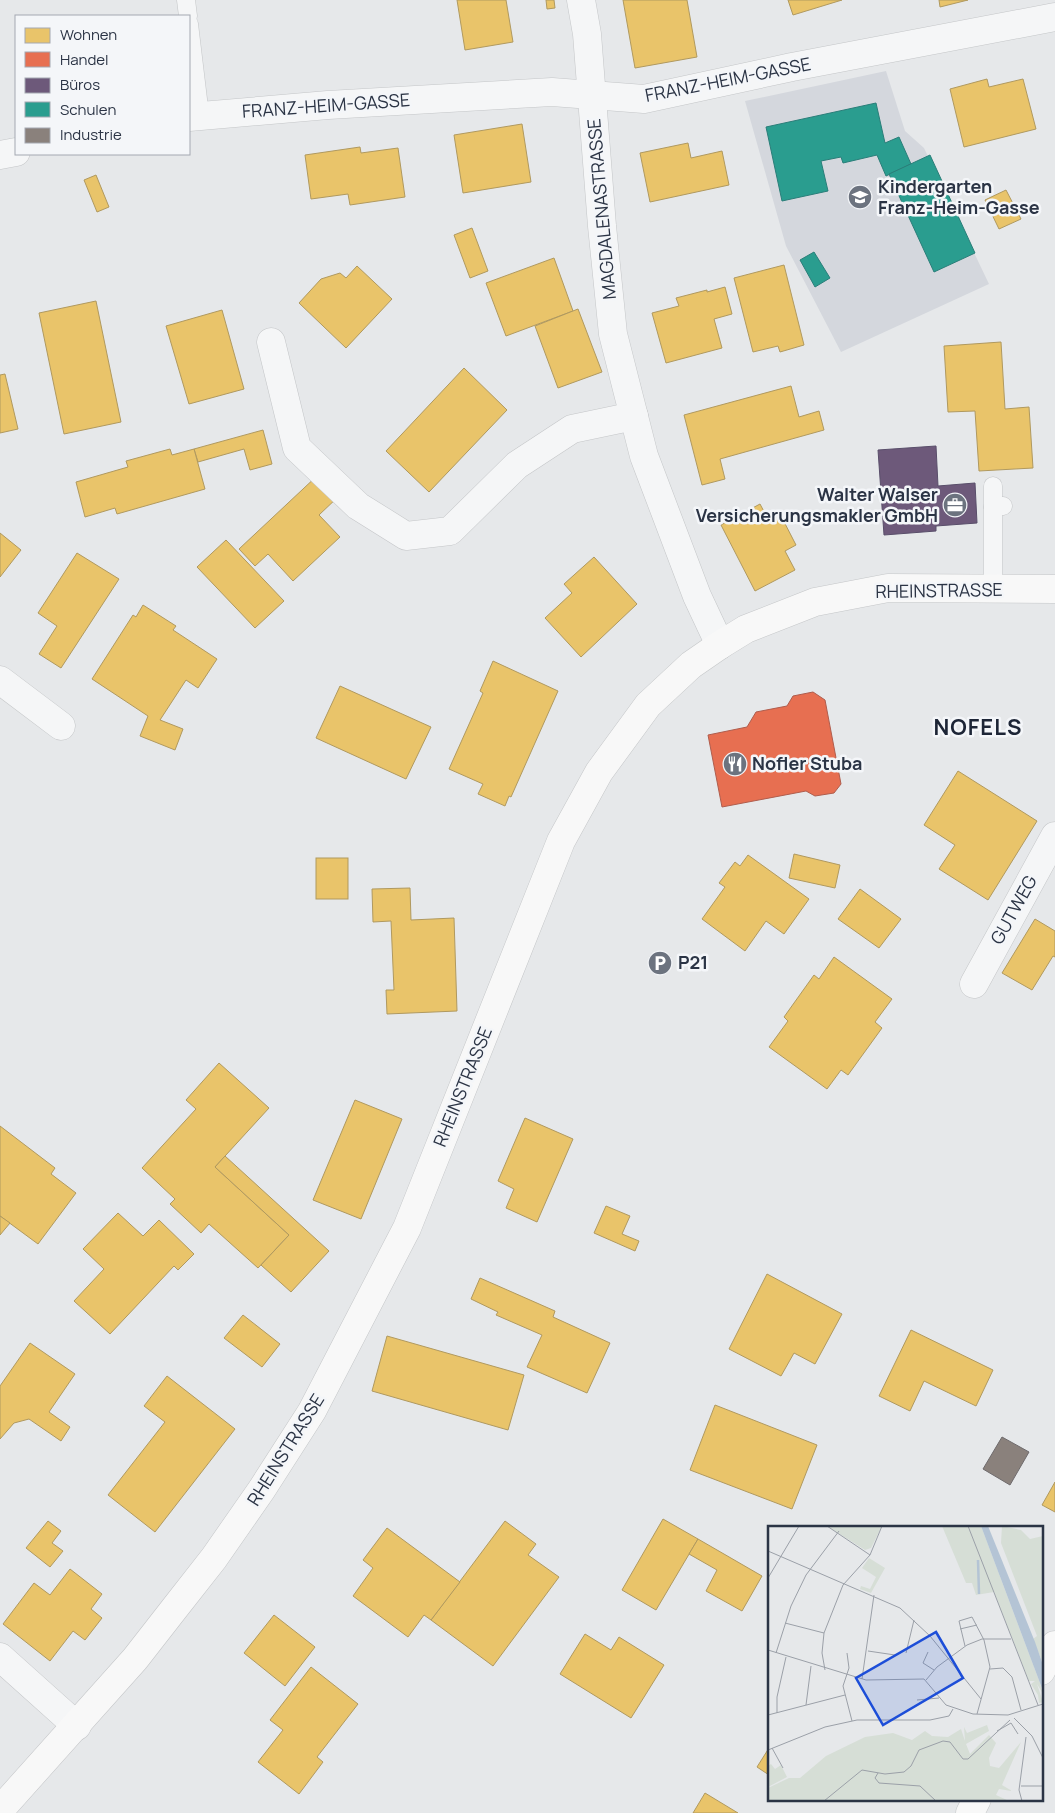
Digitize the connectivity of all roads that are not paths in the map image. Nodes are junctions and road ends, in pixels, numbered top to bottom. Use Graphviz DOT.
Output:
graph roads {
  1 [pos="186,0"];
  2 [pos="581,0"];
  3 [pos="188,15"];
  4 [pos="1055,17"];
  5 [pos="190,43"];
  6 [pos="591,94"];
  7 [pos="194,117"];
  8 [pos="15,152"];
  9 [pos="0,155"];
  10 [pos="271,342"];
  11 [pos="634,416"];
  12 [pos="993,486"];
  13 [pos="993,589"];
  14 [pos="1055,589"];
  15 [pos="720,645"];
  16 [pos="0,680"];
  17 [pos="61,726"];
  18 [pos="1055,836"];
  19 [pos="974,984"];
  20 [pos="1055,1645"];
  21 [pos="0,1657"];
  22 [pos="1042,1669"];
  23 [pos="77,1726"];
  24 [pos="976,1800"];
  25 [pos="0,1810"];
  26 [pos="970,1813"];
  1 -- 3 [label="lane"];
  2 -- 6 [label="street, MAGDALENASTRASSE"];
  4 -- 6 [label="street, FRANZ-HEIM-GASSE"];
  5 -- 7 [label="lane"];
  6 -- 7 [label="street, FRANZ-HEIM-GASSE"];
  6 -- 11 [label="street, MAGDALENASTRASSE"];
  8 -- 9 [label="street"];
  10 -- 11 [label="street"];
  11 -- 15 [label="street, MAGDALENASTRASSE"];
  12 -- 13 [label="lane"];
  13 -- 14 [label="main road, RHEINSTRASSE"];
  13 -- 15 [label="main road, RHEINSTRASSE"];
  15 -- 23 [label="main road, RHEINSTRASSE"];
  16 -- 17 [label="street"];
  18 -- 19 [label="street, GUTWEG"];
  20 -- 22 [label="main road"];
  21 -- 23 [label="street"];
  23 -- 25 [label="main road, RHEINSTRASSE"];
  24 -- 26 [label="main road"];
}
